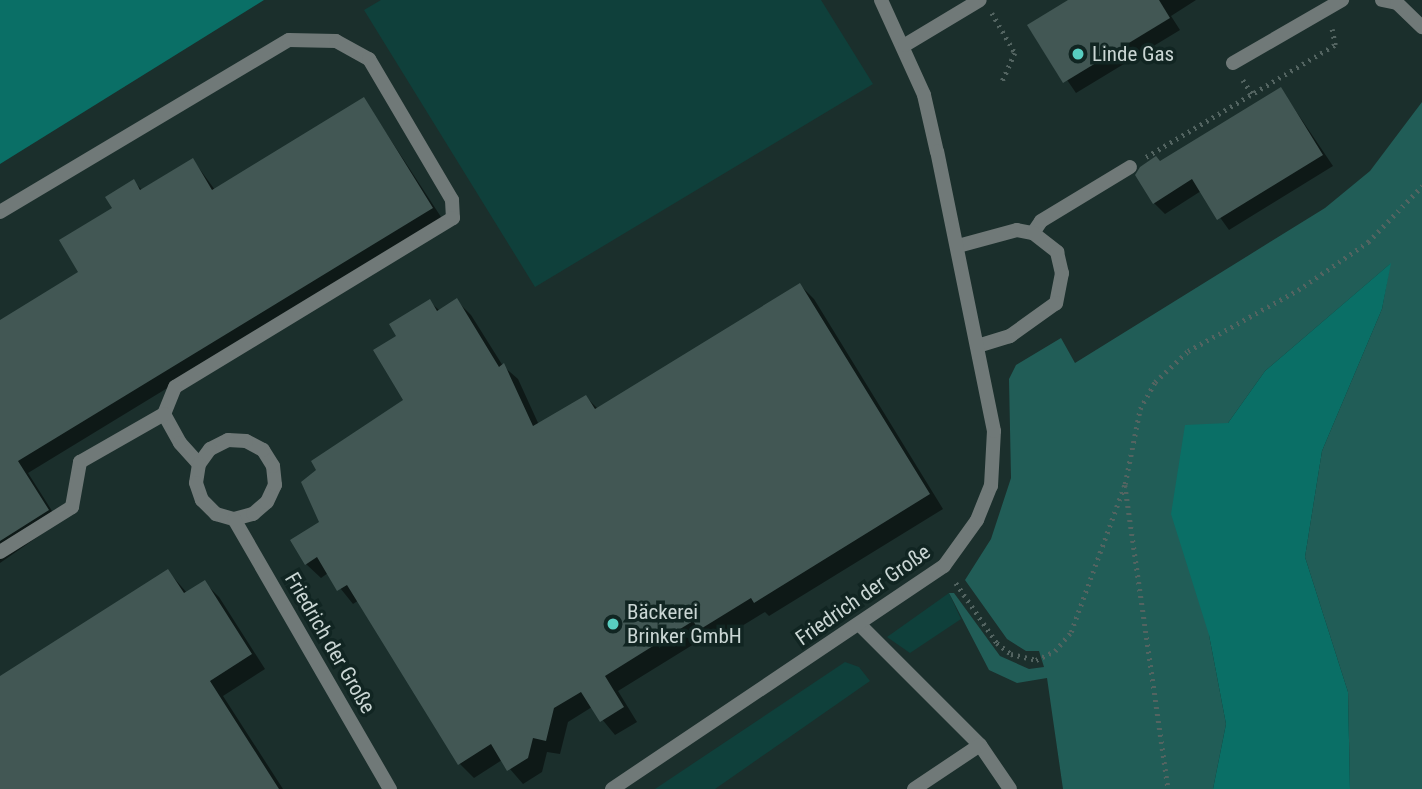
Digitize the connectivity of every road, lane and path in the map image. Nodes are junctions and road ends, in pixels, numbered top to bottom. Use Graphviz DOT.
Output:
graph roads {
  1 [pos="881,0"];
  2 [pos="980,0"];
  3 [pos="1382,0"];
  4 [pos="1336,4"];
  5 [pos="1422,27"];
  6 [pos="1003,33"];
  7 [pos="905,45"];
  8 [pos="1233,63"];
  9 [pos="1001,84"];
  10 [pos="1130,167"];
  11 [pos="1422,186"];
  12 [pos="0,212"];
  13 [pos="1033,233"];
  14 [pos="958,246"];
  15 [pos="978,346"];
  16 [pos="164,414"];
  17 [pos="199,464"];
  18 [pos="1125,484"];
  19 [pos="234,519"];
  20 [pos="0,552"];
  21 [pos="944,566"];
  22 [pos="860,625"];
  23 [pos="981,745"];
  24 [pos="390,789"];
  25 [pos="612,789"];
  26 [pos="914,789"];
  27 [pos="1010,789"];
  28 [pos="1168,789"];
  1 -- 7 [label="street, Friedrich der Große"];
  2 -- 7 [label="street"];
  3 -- 5 [label="street"];
  4 -- 8 [label="street"];
  4 -- 10 [label="path"];
  6 -- 9 [label="path"];
  7 -- 14 [label="street, Friedrich der Große"];
  10 -- 13 [label="street"];
  11 -- 18 [label="path"];
  12 -- 16 [label="street"];
  13 -- 14 [label="street"];
  13 -- 15 [label="street"];
  14 -- 15 [label="street, Friedrich der Große"];
  15 -- 21 [label="street, Friedrich der Große"];
  16 -- 17 [label="street"];
  16 -- 20 [label="street"];
  17 -- 19 [label="street"];
  17 -- 19 [label="street"];
  18 -- 21 [label="path"];
  18 -- 28 [label="path"];
  19 -- 24 [label="street, Friedrich der Große"];
  21 -- 22 [label="street, Friedrich der Große"];
  22 -- 23 [label="street"];
  22 -- 25 [label="street, Friedrich der Große"];
  23 -- 26 [label="street"];
  23 -- 27 [label="street"];
}
